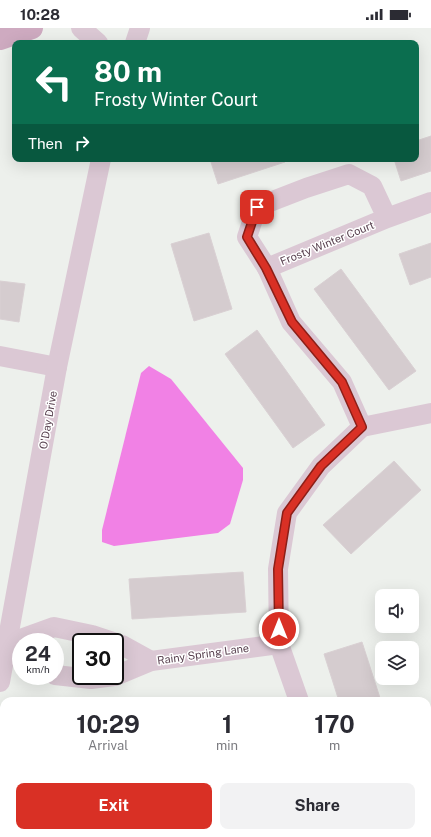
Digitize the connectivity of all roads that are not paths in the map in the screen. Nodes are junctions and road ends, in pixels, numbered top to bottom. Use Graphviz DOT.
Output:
graph roads {
  1 [pos="32,28"];
  2 [pos="81,28"];
  3 [pos="140,28"];
  4 [pos="0,39"];
  5 [pos="95,40"];
  6 [pos="136,40"];
  7 [pos="100,162"];
  8 [pos="431,202"];
  9 [pos="387,218"];
  10 [pos="266,268"];
  11 [pos="0,356"];
  12 [pos="57,367"];
  13 [pos="431,413"];
  14 [pos="362,427"];
  15 [pos="82,633"];
  16 [pos="279,644"];
  17 [pos="124,646"];
  18 [pos="9,648"];
  19 [pos="151,661"];
  20 [pos="124,672"];
  21 [pos="0,682"];
  22 [pos="298,697"];
  1 -- 4 [label="main road"];
  2 -- 5 [label="street"];
  3 -- 6 [label="street"];
  7 -- 12 [label="street, O'Day Drive"];
  8 -- 9 [label="street, Frosty Winter Court"];
  9 -- 10 [label="street, Frosty Winter Court"];
  9 -- 10 [label="street, Frosty Winter Court"];
  10 -- 14 [label="street, Frosty Winter Court"];
  11 -- 12 [label="street"];
  12 -- 18 [label="street, O'Day Drive"];
  13 -- 14 [label="street"];
  14 -- 16 [label="street"];
  15 -- 18 [label="street, Rainy Spring Lane"];
  16 -- 19 [label="street, Rainy Spring Lane"];
  16 -- 22 [label="street"];
  17 -- 19 [label="street, Rainy Spring Lane"];
  18 -- 21 [label="street, O'Day Drive"];
  19 -- 20 [label="street, Rainy Spring Lane"];
}
